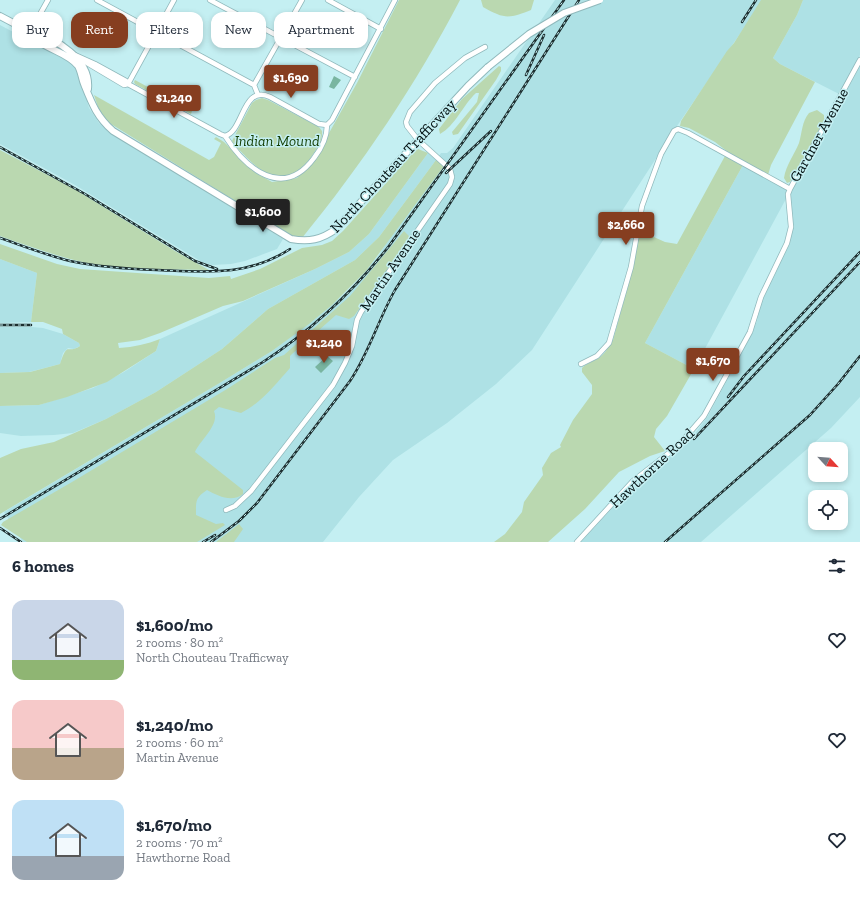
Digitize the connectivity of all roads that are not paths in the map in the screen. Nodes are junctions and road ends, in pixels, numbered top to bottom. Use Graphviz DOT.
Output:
graph roads {
  1 [pos="48,0"];
  2 [pos="97,0"];
  3 [pos="174,0"];
  4 [pos="210,0"];
  5 [pos="302,0"];
  6 [pos="328,0"];
  7 [pos="395,0"];
  8 [pos="600,0"];
  9 [pos="41,12"];
  10 [pos="167,12"];
  11 [pos="295,12"];
  12 [pos="0,16"];
  13 [pos="136,21"];
  14 [pos="12,22"];
  15 [pos="381,29"];
  16 [pos="274,34"];
  17 [pos="485,47"];
  18 [pos="50,48"];
  19 [pos="63,48"];
  20 [pos="147,48"];
  21 [pos="185,48"];
  22 [pos="274,48"];
  23 [pos="301,48"];
  24 [pos="75,55"];
  25 [pos="860,60"];
  26 [pos="94,66"];
  27 [pos="86,76"];
  28 [pos="355,77"];
  29 [pos="128,84"];
  30 [pos="254,86"];
  31 [pos="88,92"];
  32 [pos="258,95"];
  33 [pos="327,125"];
  34 [pos="225,136"];
  35 [pos="418,140"];
  36 [pos="790,189"];
  37 [pos="581,364"];
  38 [pos="226,510"];
  39 [pos="577,542"];
  1 -- 9 [label="street"];
  2 -- 13 [label="street"];
  3 -- 10 [label="street"];
  4 -- 16 [label="street"];
  5 -- 11 [label="street"];
  6 -- 15 [label="street"];
  7 -- 15 [label="street"];
  8 -- 35 [label="main road, North Chouteau Trafficway, bridge"];
  12 -- 14 [label="main road"];
  15 -- 28 [label="street"];
  17 -- 35 [label="street, Martin Avenue"];
  18 -- 31 [label="main road, North Chouteau Trafficway"];
  19 -- 24 [label="main road"];
  20 -- 29 [label="street"];
  21 -- 30 [label="street"];
  22 -- 30 [label="street"];
  23 -- 28 [label="street"];
  24 -- 26 [label="street"];
  24 -- 27 [label="main road, North Chouteau Trafficway"];
  25 -- 36 [label="street, Gardner Avenue"];
  26 -- 27 [label="street"];
  26 -- 29 [label="street"];
  27 -- 31 [label="main road, North Chouteau Trafficway"];
  28 -- 33 [label="street"];
  29 -- 34 [label="street"];
  30 -- 32 [label="street"];
  31 -- 35 [label="main road, North Chouteau Trafficway"];
  32 -- 33 [label="street"];
  32 -- 34 [label="street"];
  33 -- 34 [label="street"];
  35 -- 38 [label="street, Martin Avenue"];
  36 -- 37 [label="street"];
  36 -- 39 [label="street, Hawthorne Road"];
}
